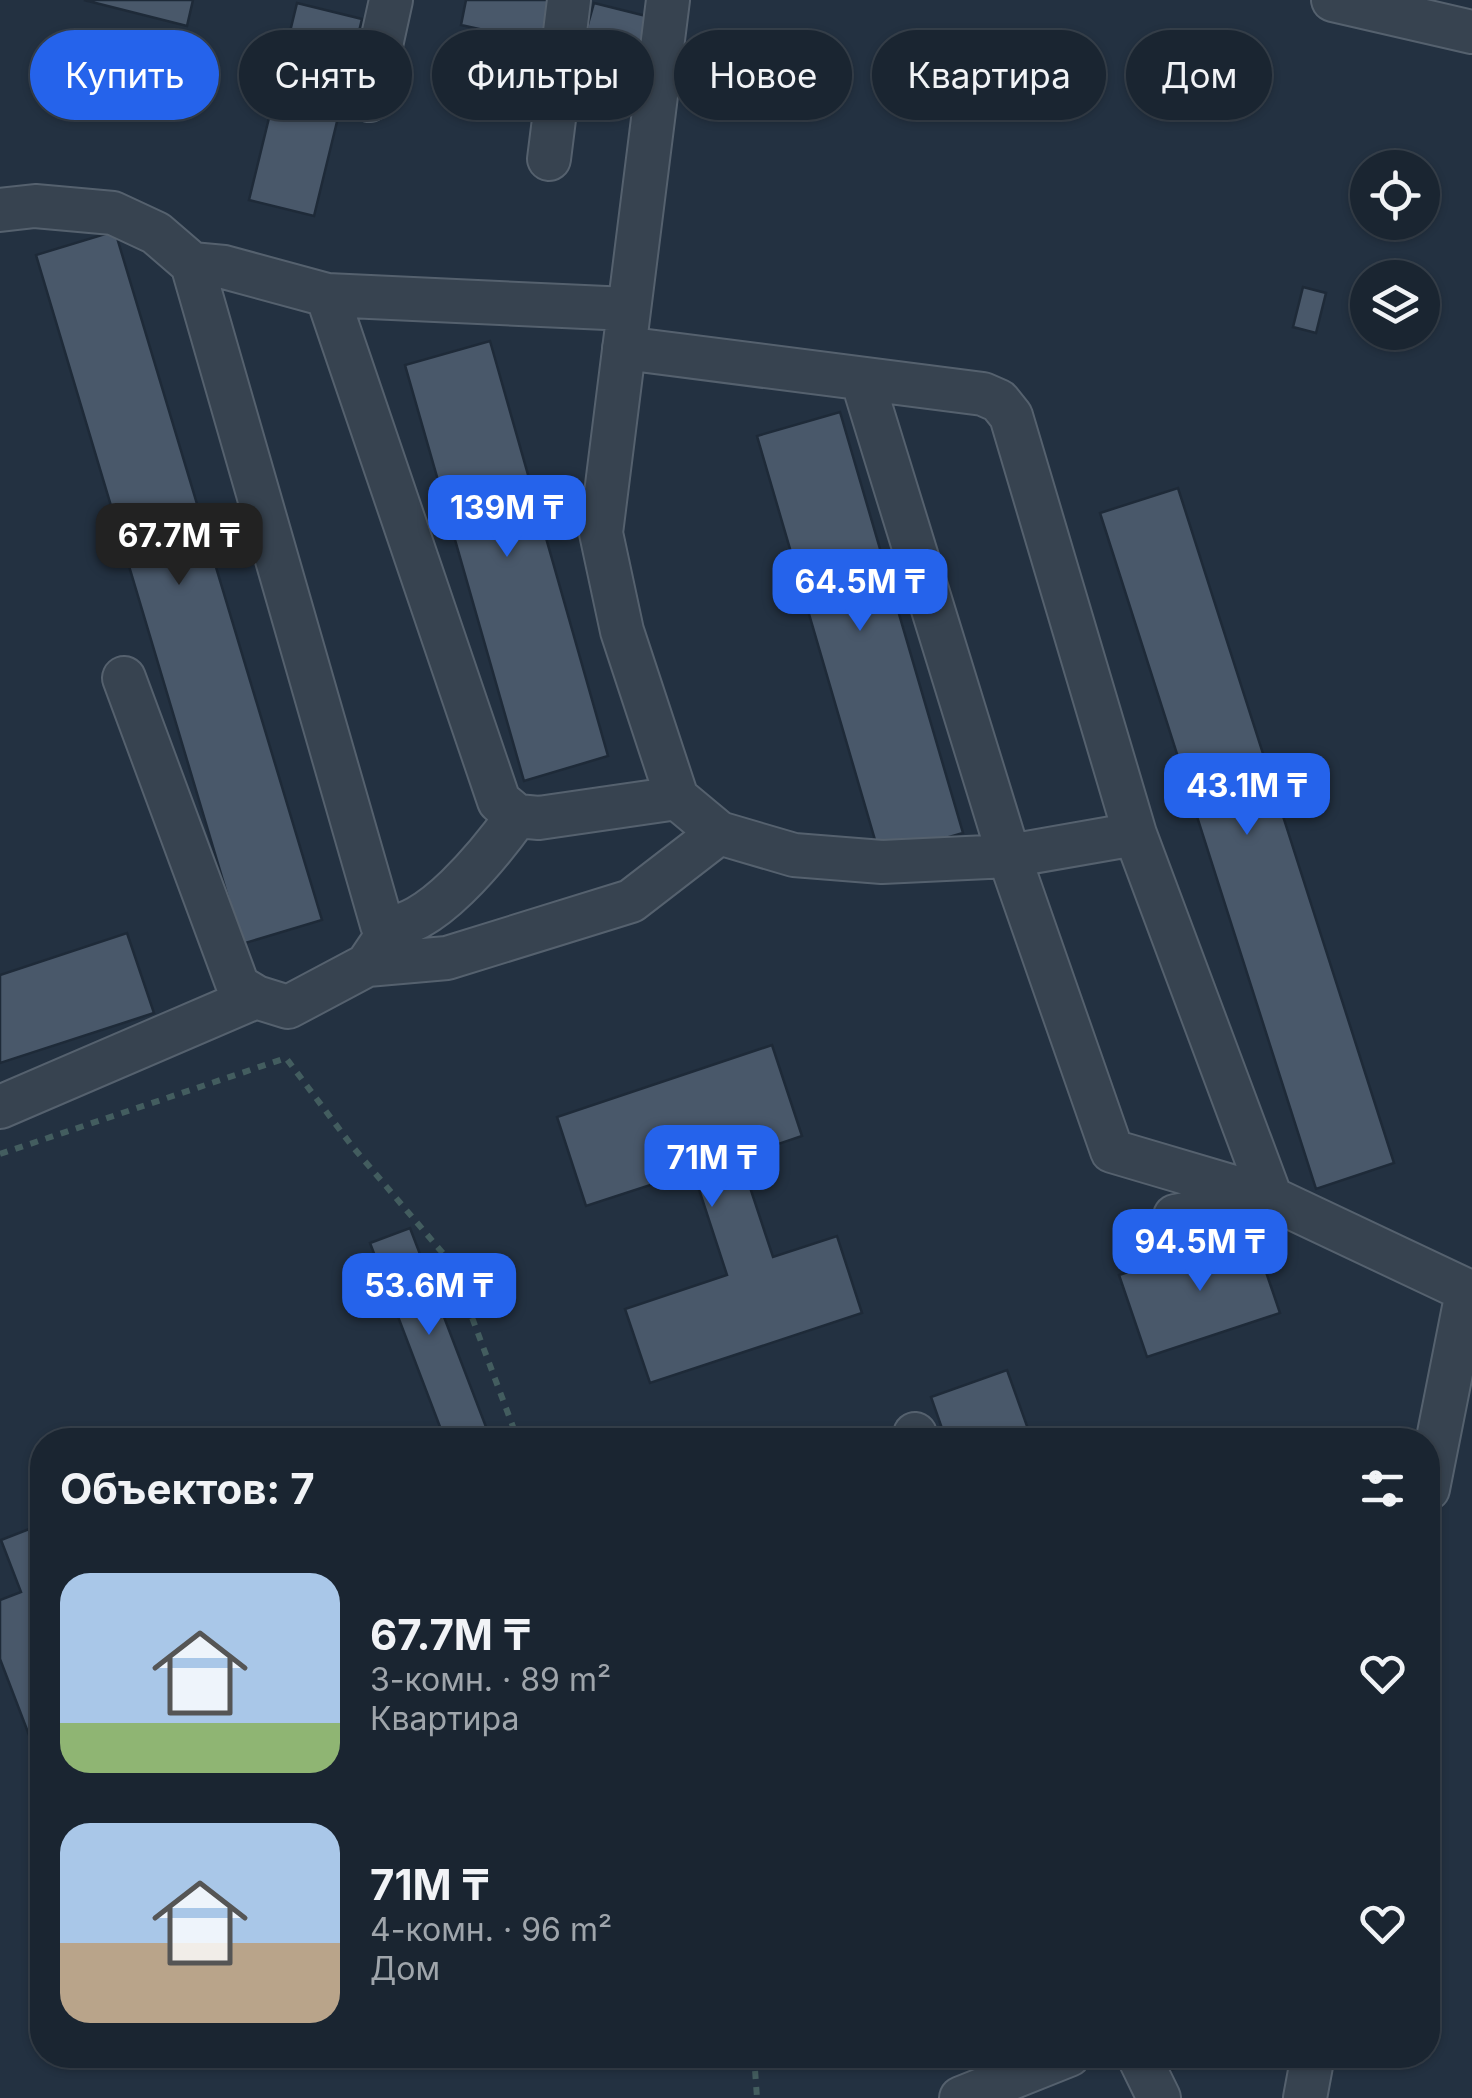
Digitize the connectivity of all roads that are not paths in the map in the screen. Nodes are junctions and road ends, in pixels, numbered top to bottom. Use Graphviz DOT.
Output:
graph roads {
  1 [pos="391,0"];
  2 [pos="570,0"];
  3 [pos="668,0"];
  4 [pos="1334,0"];
  5 [pos="384,30"];
  6 [pos="1472,32"];
  7 [pos="549,159"];
  8 [pos="0,210"];
  9 [pos="192,264"];
  10 [pos="327,295"];
  11 [pos="626,329"];
  12 [pos="862,379"];
  13 [pos="124,678"];
  14 [pos="678,798"];
  15 [pos="517,816"];
  16 [pos="720,833"];
  17 [pos="1135,834"];
  18 [pos="1009,856"];
  19 [pos="392,928"];
  20 [pos="367,966"];
  21 [pos="256,997"];
  22 [pos="0,1106"];
  23 [pos="1272,1198"];
  24 [pos="1175,1216"];
  25 [pos="1470,1292"];
  26 [pos="1440,1433"];
  27 [pos="1036,2068"];
  28 [pos="1144,2068"];
  29 [pos="1310,2068"];
  30 [pos="961,2098"];
  31 [pos="1159,2098"];
  32 [pos="1304,2098"];
  1 -- 5 [label="street"];
  2 -- 7 [label="street"];
  3 -- 11 [label="street"];
  4 -- 6 [label="street"];
  8 -- 9 [label="street"];
  9 -- 10 [label="street"];
  9 -- 19 [label="street"];
  10 -- 11 [label="street"];
  10 -- 15 [label="street"];
  11 -- 12 [label="street"];
  11 -- 14 [label="street"];
  12 -- 17 [label="street"];
  12 -- 18 [label="street"];
  13 -- 21 [label="street"];
  14 -- 15 [label="street"];
  14 -- 16 [label="street"];
  15 -- 19 [label="street"];
  16 -- 18 [label="street"];
  16 -- 20 [label="street"];
  17 -- 18 [label="street"];
  17 -- 23 [label="street"];
  18 -- 23 [label="street"];
  19 -- 20 [label="street"];
  20 -- 21 [label="street"];
  21 -- 22 [label="street"];
  23 -- 24 [label="street"];
  23 -- 25 [label="street"];
  25 -- 26 [label="street"];
  27 -- 30 [label="street"];
  28 -- 31 [label="street"];
  29 -- 32 [label="street"];
}
